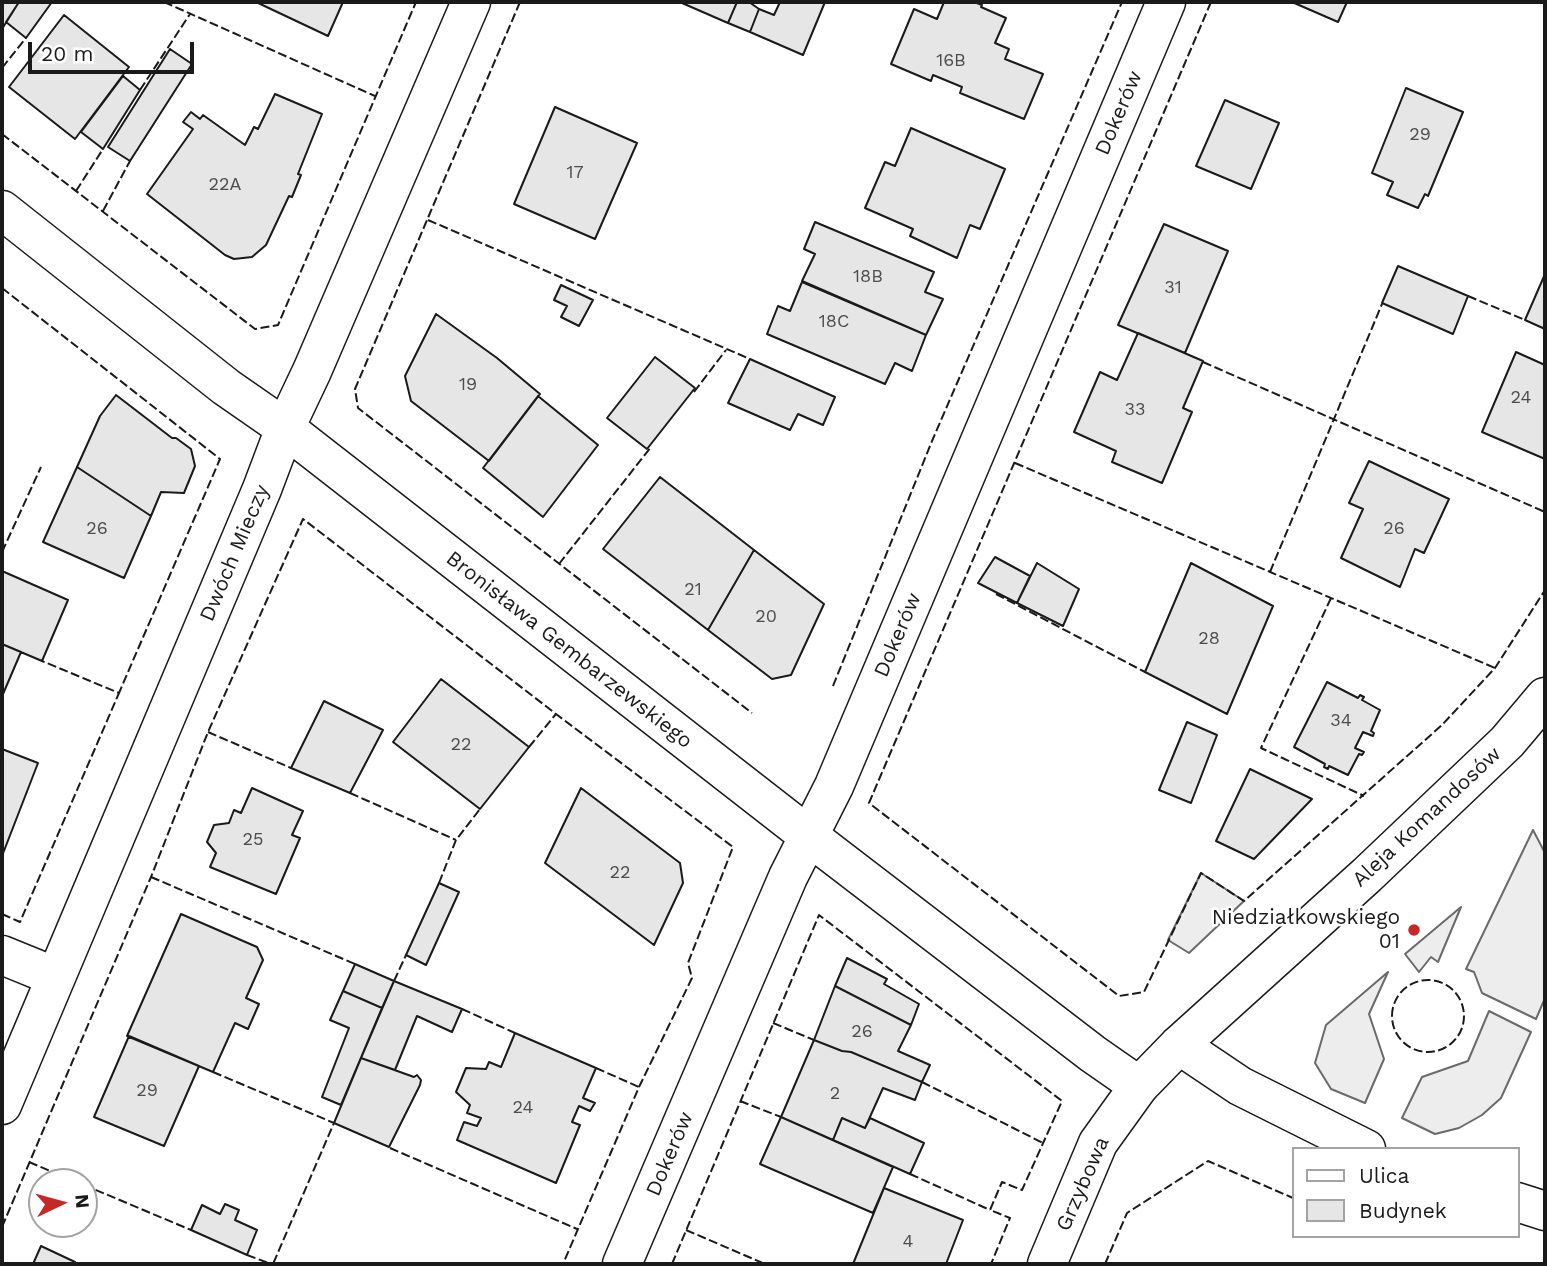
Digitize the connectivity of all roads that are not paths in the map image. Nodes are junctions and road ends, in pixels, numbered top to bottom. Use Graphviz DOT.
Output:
graph roads {
  1 [pos="471,2"];
  2 [pos="1166,2"];
  3 [pos="2,210"];
  4 [pos="285,428"];
  5 [pos="1545,698"];
  6 [pos="810,837"];
  7 [pos="2,955"];
  8 [pos="56,977"];
  9 [pos="1179,1045"];
  10 [pos="1139,1086"];
  11 [pos="2,1105"];
  12 [pos="1362,1147"];
  13 [pos="1519,1203"];
  14 [pos="1545,1211"];
  15 [pos="622,1264"];
  16 [pos="1047,1264"];
  1 -- 4 [label="street, Dwóch Mieczy"];
  2 -- 6 [label="street, Dokerów"];
  3 -- 4 [label="street, Bronisława Gembarzewskiego"];
  4 -- 6 [label="street, Bronisława Gembarzewskiego"];
  4 -- 8 [label="street, Dwóch Mieczy"];
  5 -- 9 [label="street, Aleja Komandosów"];
  6 -- 10 [label="street, Bronisława Gembarzewskiego"];
  6 -- 15 [label="street, Dokerów"];
  7 -- 8 [label="street"];
  8 -- 11 [label="street, Dwóch Mieczy"];
  9 -- 10 [label="street, Grzybowa"];
  9 -- 12 [label="street"];
  10 -- 16 [label="street, Grzybowa"];
  13 -- 14 [label="street"];
}
